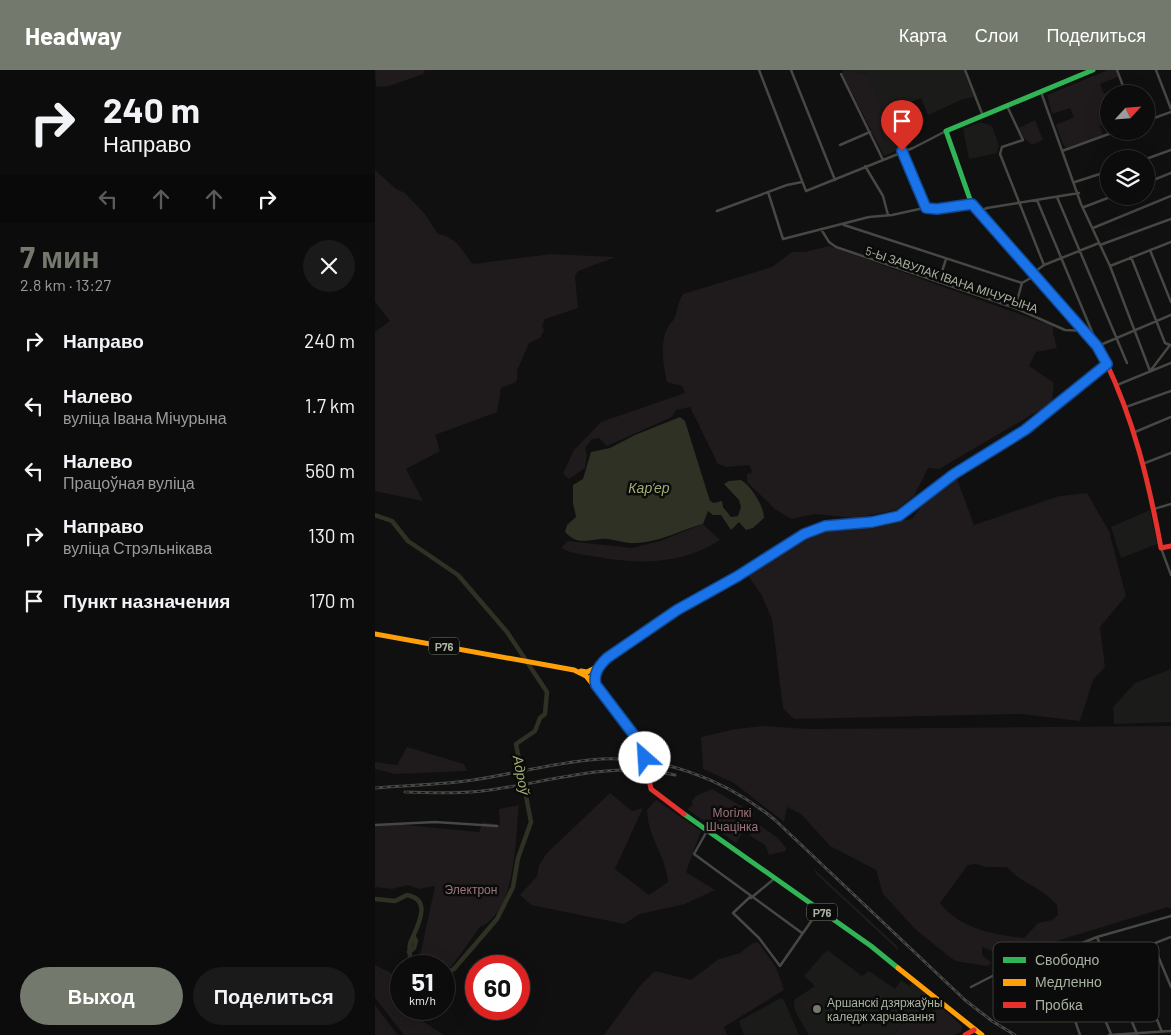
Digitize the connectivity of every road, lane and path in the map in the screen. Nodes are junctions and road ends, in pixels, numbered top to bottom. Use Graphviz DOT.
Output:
graph roads {
  1 [pos="759,70"];
  2 [pos="791,70"];
  3 [pos="965,70"];
  4 [pos="1093,70"];
  5 [pos="1117,70"];
  6 [pos="1156,70"];
  7 [pos="841,74"];
  8 [pos="1123,85"];
  9 [pos="1041,92"];
  10 [pos="1007,106"];
  11 [pos="1171,111"];
  12 [pos="983,116"];
  13 [pos="1155,117"];
  14 [pos="946,131"];
  15 [pos="870,132"];
  16 [pos="1100,137"];
  17 [pos="840,145"];
  18 [pos="1171,150"];
  19 [pos="902,151"];
  20 [pos="1063,151"];
  21 [pos="1155,156"];
  22 [pos="883,160"];
  23 [pos="865,166"];
  24 [pos="1171,173"];
  25 [pos="1100,175"];
  26 [pos="1155,179"];
  27 [pos="835,180"];
  28 [pos="802,182"];
  29 [pos="1075,182"];
  30 [pos="768,192"];
  31 [pos="1079,193"];
  32 [pos="1171,196"];
  33 [pos="1057,197"];
  34 [pos="1037,200"];
  35 [pos="1100,201"];
  36 [pos="1019,202"];
  37 [pos="972,204"];
  38 [pos="1083,207"];
  39 [pos="926,208"];
  40 [pos="717,211"];
  41 [pos="978,212"];
  42 [pos="888,215"];
  43 [pos="1171,219"];
  44 [pos="849,222"];
  45 [pos="843,225"];
  46 [pos="849,227"];
  47 [pos="1093,228"];
  48 [pos="821,229"];
  49 [pos="1171,243"];
  50 [pos="1099,244"];
  51 [pos="1080,250"];
  52 [pos="1150,250"];
  53 [pos="1131,257"];
  54 [pos="1062,258"];
  55 [pos="946,259"];
  56 [pos="1044,265"];
  57 [pos="1110,266"];
  58 [pos="1033,275"];
  59 [pos="939,281"];
  60 [pos="1022,283"];
  61 [pos="1171,302"];
  62 [pos="1015,308"];
  63 [pos="1171,315"];
  64 [pos="1155,320"];
  65 [pos="1135,329"];
  66 [pos="1085,331"];
  67 [pos="1117,336"];
  68 [pos="1170,344"];
  69 [pos="1097,346"];
  70 [pos="1127,363"];
  71 [pos="1171,363"];
  72 [pos="1107,364"];
  73 [pos="1150,371"];
  74 [pos="1117,385"];
  75 [pos="1171,390"];
  76 [pos="1126,407"];
  77 [pos="1171,417"];
  78 [pos="1135,432"];
  79 [pos="1171,453"];
  80 [pos="1145,463"];
  81 [pos="1171,504"];
  82 [pos="1154,509"];
  83 [pos="1171,546"];
  84 [pos="1161,548"];
  85 [pos="1171,575"];
  86 [pos="375,634"];
  87 [pos="597,667"];
  88 [pos="573,670"];
  89 [pos="587,677"];
  90 [pos="599,690"];
  91 [pos="375,825"];
  92 [pos="497,826"];
  93 [pos="707,831"];
  94 [pos="775,878"];
  95 [pos="751,897"];
  96 [pos="819,910"];
  97 [pos="1170,916"];
  98 [pos="802,933"];
  99 [pos="1097,937"];
  100 [pos="1171,937"];
  101 [pos="1085,942"];
  102 [pos="1099,942"];
  103 [pos="1158,942"];
  104 [pos="1159,958"];
  105 [pos="993,976"];
  106 [pos="1171,987"];
  107 [pos="971,988"];
  108 [pos="1076,1022"];
  109 [pos="1105,1022"];
  110 [pos="1132,1022"];
  111 [pos="1159,1022"];
  112 [pos="974,1030"];
  113 [pos="1171,1031"];
  114 [pos="1163,1032"];
  115 [pos="1137,1034"];
  116 [pos="965,1035"];
  117 [pos="982,1035"];
  118 [pos="1080,1035"];
  119 [pos="1110,1035"];
  1 -- 28 [label="street"];
  2 -- 27 [label="street"];
  3 -- 12 [label="street"];
  4 -- 9 [label="street"];
  5 -- 8 [label="street"];
  6 -- 11 [label="street"];
  7 -- 15 [label="street"];
  9 -- 10 [label="street"];
  9 -- 20 [label="street"];
  10 -- 12 [label="street"];
  10 -- 36 [label="street"];
  11 -- 13 [label="street"];
  12 -- 14 [label="street"];
  14 -- 19 [label="street"];
  14 -- 37 [label="street"];
  15 -- 17 [label="street"];
  15 -- 22 [label="street"];
  16 -- 20 [label="street"];
  18 -- 21 [label="street"];
  19 -- 22 [label="street"];
  19 -- 39 [label="street"];
  20 -- 29 [label="street"];
  22 -- 23 [label="street"];
  23 -- 27 [label="street"];
  23 -- 42 [label="street"];
  24 -- 26 [label="street"];
  25 -- 29 [label="street"];
  27 -- 28 [label="street"];
  28 -- 30 [label="street"];
  29 -- 31 [label="street"];
  30 -- 40 [label="street"];
  30 -- 48 [label="street"];
  31 -- 33 [label="street"];
  31 -- 38 [label="street"];
  32 -- 47 [label="street"];
  33 -- 34 [label="street"];
  33 -- 51 [label="street"];
  34 -- 36 [label="street"];
  34 -- 54 [label="street"];
  35 -- 38 [label="street"];
  36 -- 41 [label="street"];
  36 -- 56 [label="street"];
  37 -- 39 [label="street"];
  37 -- 41 [label="street"];
  38 -- 47 [label="street"];
  39 -- 42 [label="street"];
  41 -- 58 [label="street"];
  42 -- 44 [label="street"];
  43 -- 50 [label="street"];
  44 -- 45 [label="street"];
  44 -- 46 [label="street"];
  45 -- 46 [label="street"];
  45 -- 48 [label="street"];
  46 -- 55 [label="street"];
  47 -- 50 [label="street"];
  48 -- 59 [label="street, 5-Ы ЗАВУЛАК ІВАНА МІЧУРЫНА"];
  49 -- 52 [label="street"];
  50 -- 51 [label="street"];
  50 -- 57 [label="street"];
  51 -- 54 [label="street"];
  51 -- 67 [label="street"];
  52 -- 53 [label="street"];
  52 -- 61 [label="street"];
  53 -- 57 [label="street"];
  53 -- 64 [label="street"];
  54 -- 56 [label="street"];
  54 -- 69 [label="street"];
  55 -- 59 [label="street"];
  55 -- 60 [label="street"];
  56 -- 58 [label="street"];
  57 -- 65 [label="street"];
  58 -- 60 [label="street"];
  58 -- 66 [label="street"];
  59 -- 62 [label="street, 5-Ы ЗАВУЛАК ІВАНА МІЧУРЫНА"];
  60 -- 62 [label="street"];
  62 -- 66 [label="street, 5-Ы ЗАВУЛАК ІВАНА МІЧУРЫНА"];
  63 -- 64 [label="street"];
  64 -- 65 [label="street"];
  64 -- 68 [label="street"];
  65 -- 67 [label="street"];
  65 -- 73 [label="street"];
  66 -- 69 [label="street"];
  67 -- 69 [label="street"];
  67 -- 70 [label="street"];
  68 -- 73 [label="street"];
  69 -- 72 [label="street"];
  71 -- 73 [label="street"];
  72 -- 74 [label="street"];
  72 -- 87 [label="street"];
  73 -- 74 [label="street"];
  74 -- 76 [label="street"];
  75 -- 76 [label="street"];
  76 -- 78 [label="street"];
  77 -- 78 [label="street"];
  78 -- 80 [label="street"];
  79 -- 80 [label="street"];
  80 -- 82 [label="street"];
  81 -- 82 [label="street"];
  82 -- 84 [label="street"];
  83 -- 84 [label="street"];
  84 -- 85 [label="street"];
  86 -- 88 [label="street, Р76"];
  87 -- 88 [label="street"];
  87 -- 89 [label="street"];
  87 -- 90 [label="street"];
  88 -- 89 [label="street, Р76"];
  89 -- 90 [label="street, Р76"];
  90 -- 93 [label="street, Р76"];
  91 -- 92 [label="street"];
  93 -- 94 [label="street, Р76"];
  93 -- 95 [label="street"];
  94 -- 95 [label="street"];
  94 -- 96 [label="street, Р76"];
  95 -- 98 [label="street"];
  95 -- 98 [label="street"];
  96 -- 98 [label="street"];
  96 -- 112 [label="street, Р76"];
  97 -- 99 [label="street"];
  99 -- 101 [label="street"];
  99 -- 102 [label="street"];
  100 -- 103 [label="street"];
  104 -- 106 [label="street"];
  105 -- 107 [label="street"];
  108 -- 118 [label="street"];
  109 -- 119 [label="street"];
  110 -- 115 [label="street"];
  111 -- 114 [label="street"];
  112 -- 116 [label="street"];
  112 -- 117 [label="street, Р76"];
  113 -- 114 [label="street"];
  114 -- 115 [label="street"];
  115 -- 119 [label="street"];
}
